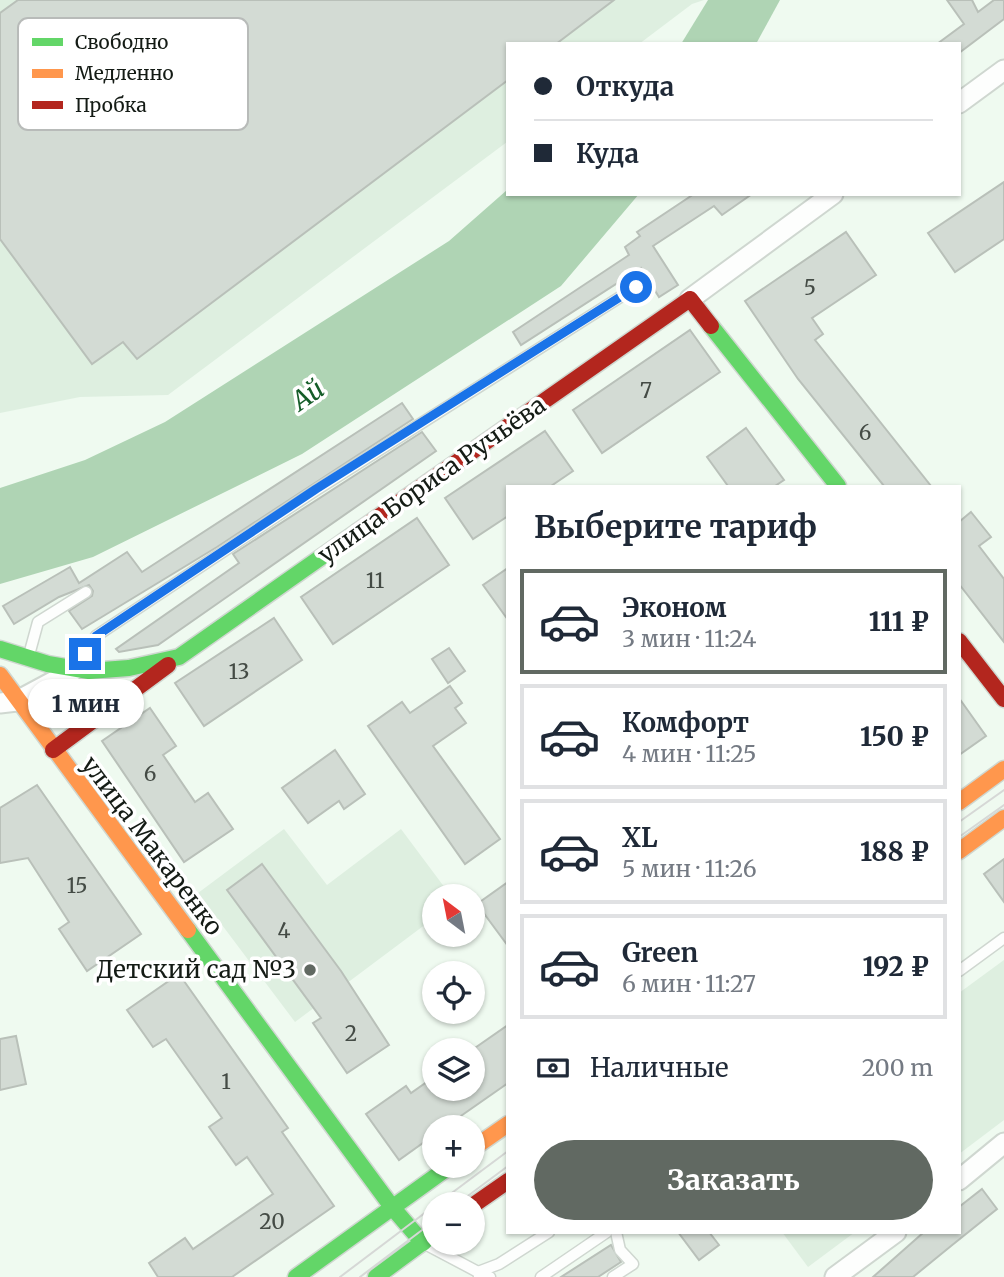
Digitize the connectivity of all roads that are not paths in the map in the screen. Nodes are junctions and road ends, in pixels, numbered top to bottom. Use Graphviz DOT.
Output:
graph roads {
  1 [pos="1004,70"];
  2 [pos="961,102"];
  3 [pos="830,196"];
  4 [pos="636,287"];
  5 [pos="690,299"];
  6 [pos="837,485"];
  7 [pos="86,592"];
  8 [pos="961,645"];
  9 [pos="0,649"];
  10 [pos="179,657"];
  11 [pos="27,659"];
  12 [pos="73,671"];
  13 [pos="0,675"];
  14 [pos="1004,699"];
  15 [pos="9,702"];
  16 [pos="53,750"];
  17 [pos="1004,769"];
  18 [pos="961,801"];
  19 [pos="1004,818"];
  20 [pos="961,850"];
  21 [pos="1004,938"];
  22 [pos="961,970"];
  23 [pos="506,1125"];
  24 [pos="485,1140"];
  25 [pos="1004,1143"];
  26 [pos="433,1178"];
  27 [pos="961,1178"];
  28 [pos="506,1182"];
  29 [pos="485,1197"];
  30 [pos="392,1207"];
  31 [pos="422,1233"];
  32 [pos="546,1234"];
  33 [pos="604,1234"];
  34 [pos="616,1234"];
  35 [pos="893,1234"];
  36 [pos="422,1242"];
  37 [pos="452,1255"];
  38 [pos="479,1274"];
  39 [pos="296,1277"];
  40 [pos="376,1277"];
  41 [pos="490,1277"];
  42 [pos="541,1277"];
  43 [pos="613,1277"];
  44 [pos="835,1277"];
  1 -- 2 [label="street"];
  3 -- 5 [label="street, улица Бориса Ручьёва"];
  4 -- 12 [label="lane"];
  5 -- 6 [label="street"];
  5 -- 10 [label="street, улица Бориса Ручьёва"];
  7 -- 11 [label="lane"];
  8 -- 14 [label="street"];
  9 -- 11 [label="street, улица Бориса Ручьёва"];
  10 -- 12 [label="street, улица Бориса Ручьёва"];
  10 -- 16 [label="street"];
  11 -- 12 [label="street, улица Бориса Ручьёва"];
  12 -- 15 [label="street"];
  13 -- 15 [label="street, улица Макаренко"];
  15 -- 16 [label="street, улица Макаренко"];
  16 -- 30 [label="street, улица Макаренко"];
  17 -- 18 [label="street"];
  19 -- 20 [label="street"];
  21 -- 22 [label="lane"];
  23 -- 24 [label="street"];
  25 -- 27 [label="street"];
  26 -- 30 [label="street"];
  28 -- 29 [label="street"];
  30 -- 31 [label="street, улица Макаренко"];
  30 -- 39 [label="street"];
  32 -- 38 [label="lane"];
  33 -- 42 [label="lane"];
  34 -- 43 [label="lane"];
  35 -- 44 [label="street"];
  36 -- 40 [label="street"];
  37 -- 38 [label="lane"];
  38 -- 41 [label="lane"];
}
